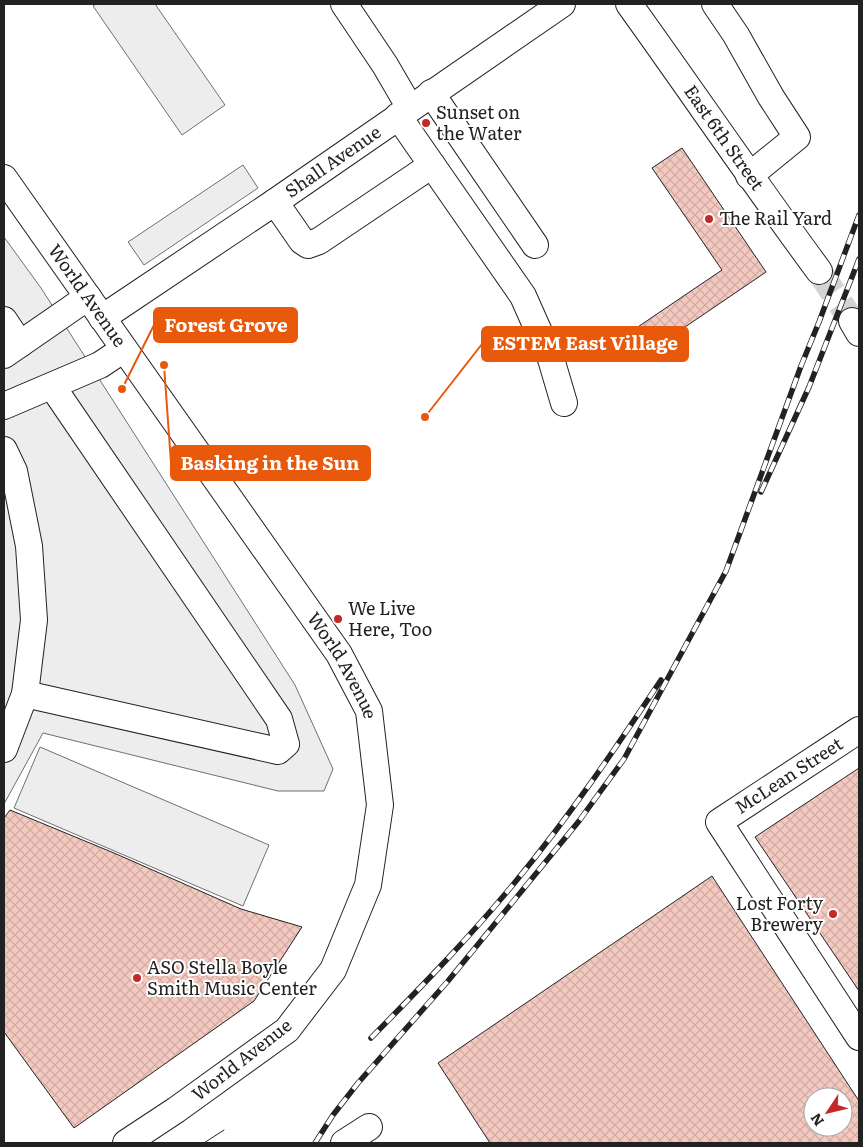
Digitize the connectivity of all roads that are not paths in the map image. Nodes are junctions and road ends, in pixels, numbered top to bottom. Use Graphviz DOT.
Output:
graph roads {
  1 [pos="344,4"];
  2 [pos="562,4"];
  3 [pos="629,4"];
  4 [pos="715,4"];
  5 [pos="431,93"];
  6 [pos="404,112"];
  7 [pos="432,165"];
  8 [pos="749,176"];
  9 [pos="4,178"];
  10 [pos="275,202"];
  11 [pos="535,245"];
  12 [pos="819,271"];
  13 [pos="95,308"];
  14 [pos="4,320"];
  15 [pos="124,349"];
  16 [pos="12,350"];
  17 [pos="52,386"];
  18 [pos="564,403"];
  19 [pos="4,406"];
  20 [pos="4,450"];
  21 [pos="25,694"];
  22 [pos="859,730"];
  23 [pos="4,749"];
  24 [pos="859,1037"];
  25 [pos="126,1143"];
  1 -- 6 [label="street"];
  2 -- 5 [label="street, Shall Avenue"];
  3 -- 8 [label="street, East 6th Street"];
  4 -- 8 [label="street"];
  5 -- 6 [label="street, Shall Avenue"];
  5 -- 11 [label="street"];
  6 -- 7 [label="street"];
  6 -- 10 [label="street, Shall Avenue"];
  7 -- 10 [label="street"];
  7 -- 18 [label="street"];
  8 -- 12 [label="street, East 6th Street"];
  9 -- 13 [label="street, World Avenue"];
  10 -- 13 [label="street, Shall Avenue"];
  13 -- 15 [label="street, World Avenue"];
  13 -- 16 [label="street, Shall Avenue"];
  14 -- 16 [label="street"];
  15 -- 17 [label="street"];
  15 -- 25 [label="street, World Avenue"];
  17 -- 19 [label="street"];
  17 -- 21 [label="street"];
  20 -- 21 [label="street"];
  21 -- 23 [label="street"];
  22 -- 24 [label="street, McLean Street"];
}
